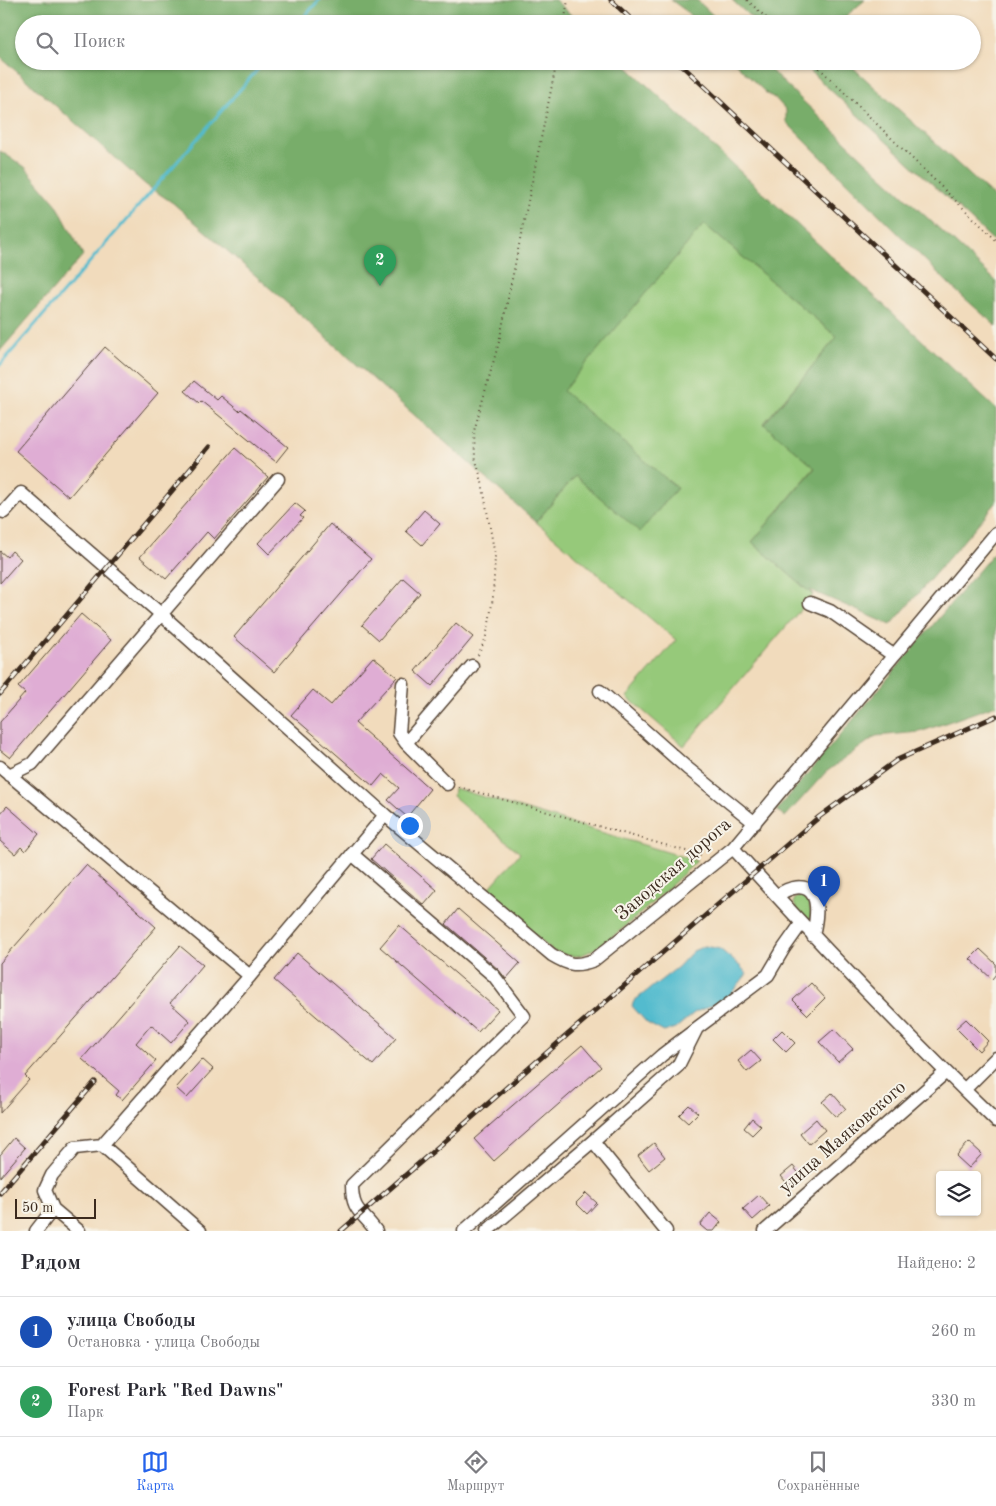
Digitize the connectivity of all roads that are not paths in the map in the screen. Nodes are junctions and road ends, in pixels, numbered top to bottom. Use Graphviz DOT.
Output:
graph roads {
  1 [pos="278,479"];
  2 [pos="0,511"];
  3 [pos="996,533"];
  4 [pos="810,603"];
  5 [pos="162,615"];
  6 [pos="893,655"];
  7 [pos="472,666"];
  8 [pos="402,684"];
  9 [pos="600,691"];
  10 [pos="406,743"];
  11 [pos="5,771"];
  12 [pos="447,784"];
  13 [pos="385,815"];
  14 [pos="755,823"];
  15 [pos="733,848"];
  16 [pos="352,854"];
  17 [pos="777,896"];
  18 [pos="801,924"];
  19 [pos="813,936"];
  20 [pos="250,976"];
  21 [pos="697,1028"];
  22 [pos="996,1058"];
  23 [pos="946,1072"];
  24 [pos="964,1090"];
  25 [pos="996,1121"];
  26 [pos="593,1141"];
  27 [pos="102,1146"];
  28 [pos="53,1208"];
  29 [pos="36,1231"];
  30 [pos="79,1231"];
  31 [pos="200,1231"];
  32 [pos="376,1231"];
  33 [pos="464,1231"];
  34 [pos="487,1231"];
  35 [pos="666,1231"];
  36 [pos="764,1231"];
  1 -- 5 [label="street"];
  2 -- 5 [label="street, Заводская дорога"];
  3 -- 6 [label="street, Заводская дорога"];
  4 -- 6 [label="street"];
  5 -- 11 [label="street"];
  5 -- 13 [label="street, Заводская дорога"];
  6 -- 14 [label="street, Заводская дорога"];
  7 -- 10 [label="street"];
  8 -- 10 [label="street"];
  9 -- 14 [label="street"];
  10 -- 12 [label="street"];
  11 -- 20 [label="street"];
  13 -- 15 [label="street, Заводская дорога"];
  13 -- 16 [label="street"];
  14 -- 15 [label="street, Заводская дорога"];
  15 -- 17 [label="street"];
  16 -- 20 [label="street"];
  16 -- 32 [label="street"];
  17 -- 18 [label="street"];
  17 -- 19 [label="street"];
  18 -- 19 [label="street"];
  18 -- 21 [label="street"];
  19 -- 23 [label="street"];
  20 -- 27 [label="street"];
  21 -- 26 [label="street"];
  21 -- 33 [label="street"];
  22 -- 24 [label="street"];
  23 -- 24 [label="street"];
  23 -- 36 [label="street, улица Маяковского"];
  24 -- 25 [label="street"];
  26 -- 34 [label="street"];
  26 -- 35 [label="street"];
  27 -- 28 [label="street"];
  27 -- 31 [label="street"];
  28 -- 29 [label="street"];
  28 -- 30 [label="street"];
}
